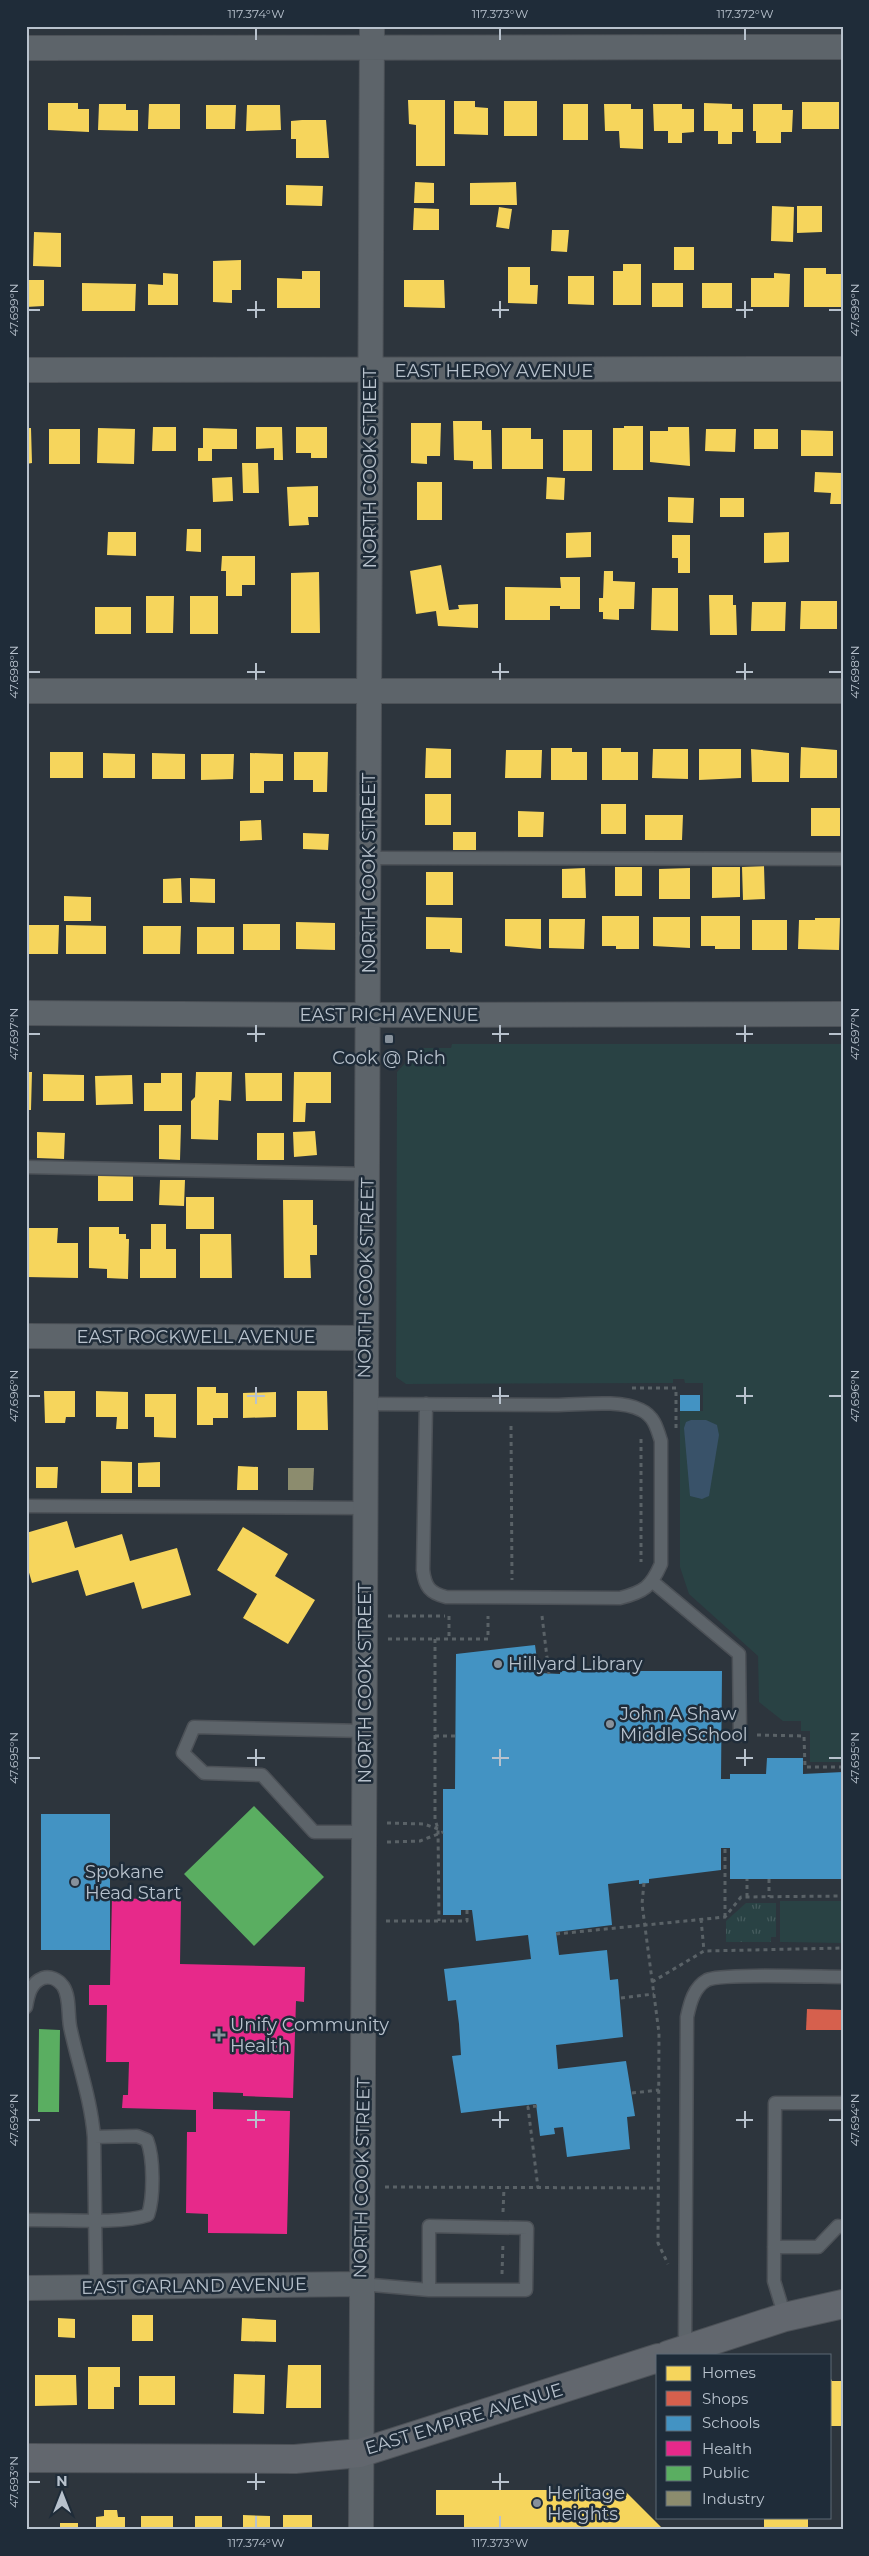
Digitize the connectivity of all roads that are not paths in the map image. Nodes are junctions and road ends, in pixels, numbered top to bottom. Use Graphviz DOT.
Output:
graph roads {
  1 [pos="372,37"];
  2 [pos="843,46"];
  3 [pos="26,48"];
  4 [pos="843,369"];
  5 [pos="26,370"];
  6 [pos="370,371"];
  7 [pos="26,691"];
  8 [pos="370,691"];
  9 [pos="843,691"];
  10 [pos="368,858"];
  11 [pos="843,859"];
  12 [pos="26,1013"];
  13 [pos="843,1014"];
  14 [pos="368,1015"];
  15 [pos="26,1167"];
  16 [pos="367,1174"];
  17 [pos="26,1336"];
  18 [pos="365,1338"];
  19 [pos="365,1404"];
  20 [pos="426,1404"];
  21 [pos="26,1506"];
  22 [pos="364,1508"];
  23 [pos="653,1582"];
  24 [pos="365,1730"];
  25 [pos="740,1735"];
  26 [pos="365,1832"];
  27 [pos="843,1977"];
  28 [pos="26,2007"];
  29 [pos="843,2103"];
  30 [pos="94,2137"];
  31 [pos="95,2219"];
  32 [pos="26,2220"];
  33 [pos="843,2226"];
  34 [pos="774,2247"];
  35 [pos="361,2284"];
  36 [pos="96,2287"];
  37 [pos="26,2288"];
  38 [pos="429,2290"];
  39 [pos="843,2304"];
  40 [pos="785,2317"];
  41 [pos="676,2352"];
  42 [pos="656,2359"];
  43 [pos="360,2453"];
  44 [pos="26,2458"];
  45 [pos="361,2530"];
  1 -- 2 [label="street"];
  1 -- 3 [label="street"];
  1 -- 6 [label="street, NORTH COOK STREET"];
  4 -- 6 [label="street, EAST HEROY AVENUE"];
  5 -- 6 [label="street, EAST HEROY AVENUE"];
  6 -- 8 [label="street, NORTH COOK STREET"];
  7 -- 8 [label="street"];
  8 -- 9 [label="street"];
  8 -- 10 [label="street, NORTH COOK STREET"];
  10 -- 11 [label="lane"];
  10 -- 14 [label="street, NORTH COOK STREET"];
  12 -- 14 [label="street, EAST RICH AVENUE"];
  13 -- 14 [label="street, EAST RICH AVENUE"];
  14 -- 16 [label="street, NORTH COOK STREET"];
  15 -- 16 [label="lane"];
  16 -- 18 [label="street, NORTH COOK STREET"];
  17 -- 18 [label="street, EAST ROCKWELL AVENUE"];
  18 -- 19 [label="street, NORTH COOK STREET"];
  19 -- 20 [label="lane"];
  19 -- 22 [label="street, NORTH COOK STREET"];
  20 -- 23 [label="lane"];
  20 -- 23 [label="lane"];
  21 -- 22 [label="lane"];
  22 -- 24 [label="street, NORTH COOK STREET"];
  23 -- 25 [label="lane"];
  24 -- 26 [label="street, NORTH COOK STREET"];
  24 -- 26 [label="lane"];
  26 -- 35 [label="street, NORTH COOK STREET"];
  27 -- 41 [label="lane"];
  28 -- 30 [label="lane"];
  29 -- 34 [label="lane"];
  30 -- 31 [label="lane"];
  30 -- 31 [label="lane"];
  31 -- 32 [label="lane"];
  31 -- 36 [label="lane"];
  33 -- 34 [label="lane"];
  34 -- 40 [label="lane"];
  35 -- 36 [label="street, EAST GARLAND AVENUE"];
  35 -- 38 [label="lane"];
  35 -- 43 [label="street, NORTH COOK STREET"];
  36 -- 37 [label="street, EAST GARLAND AVENUE"];
  38 -- 38 [label="lane"];
  39 -- 40 [label="street"];
  40 -- 41 [label="street"];
  42 -- 43 [label="street, EAST EMPIRE AVENUE"];
  43 -- 44 [label="street, EAST EMPIRE AVENUE"];
  43 -- 45 [label="street, NORTH COOK STREET"];
}
